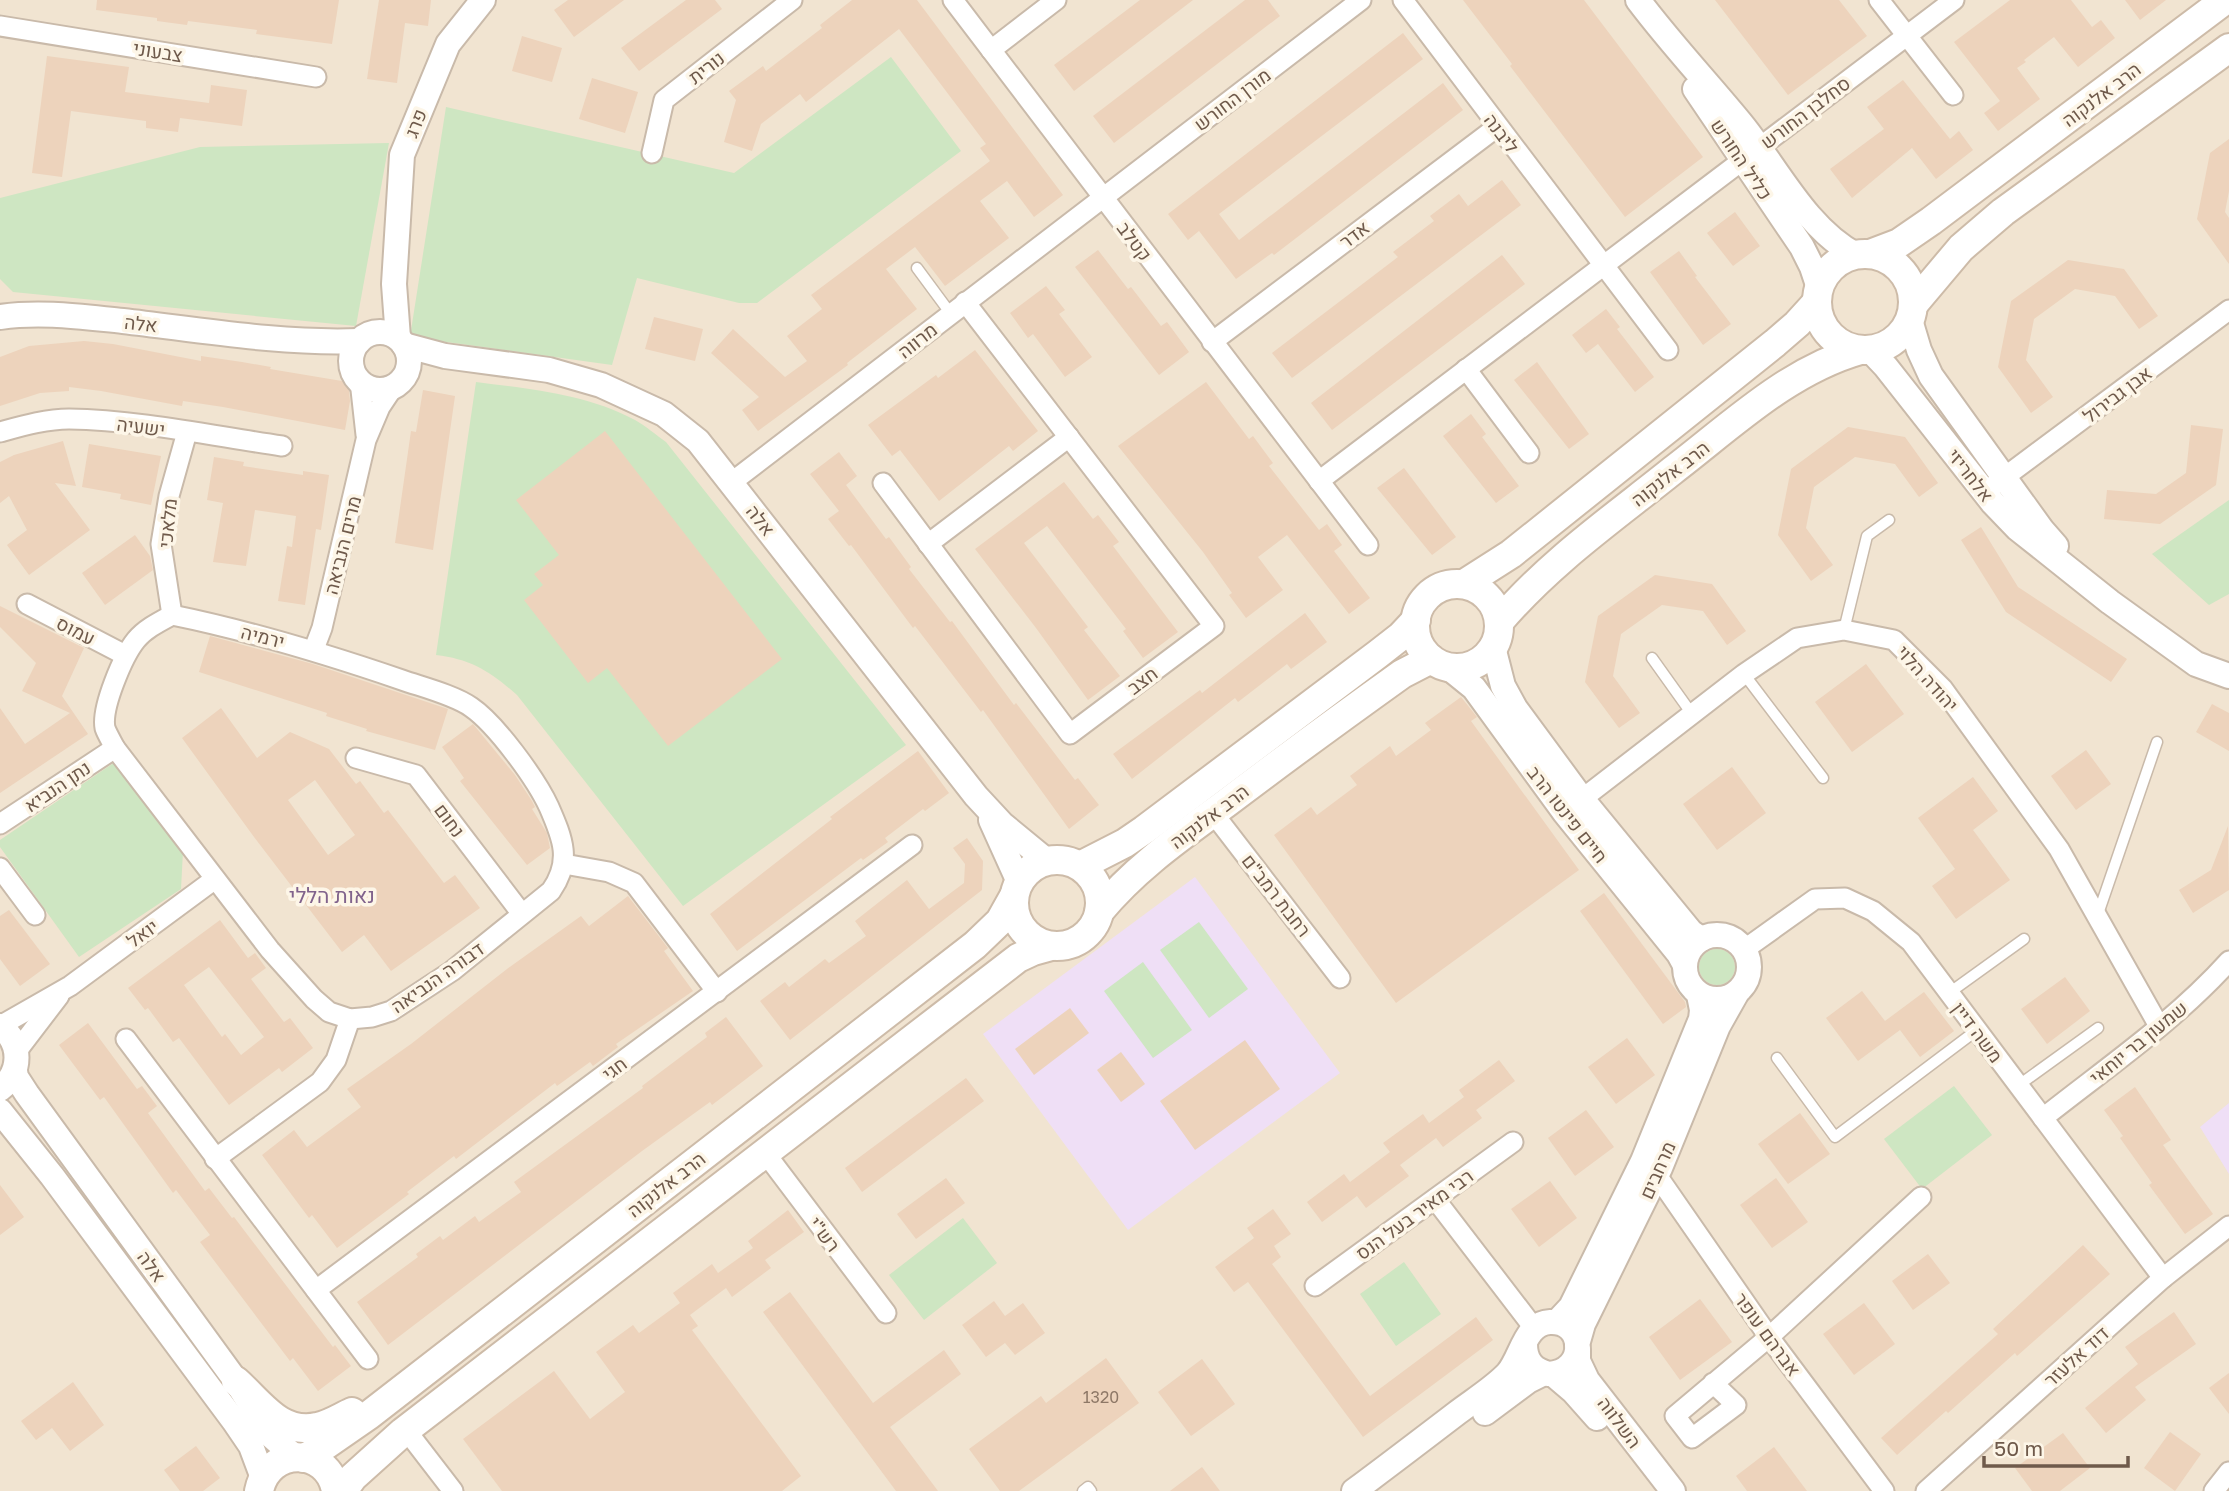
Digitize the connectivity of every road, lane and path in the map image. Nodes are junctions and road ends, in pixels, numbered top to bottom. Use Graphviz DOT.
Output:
graph roads {
  1 [pos="483,0"];
  2 [pos="792,0"];
  3 [pos="953,0"];
  4 [pos="1056,0"];
  5 [pos="1361,0"];
  6 [pos="1403,0"];
  7 [pos="1638,0"];
  8 [pos="1879,0"];
  9 [pos="1954,0"];
  10 [pos="2225,0"];
  11 [pos="0,26"];
  12 [pos="1907,36"];
  13 [pos="2229,48"];
  14 [pos="991,50"];
  15 [pos="316,77"];
  16 [pos="1953,95"];
  17 [pos="1497,127"];
  18 [pos="652,153"];
  19 [pos="1751,153"];
  20 [pos="1102,198"];
  21 [pos="1863,255"];
  22 [pos="394,262"];
  23 [pos="1603,266"];
  24 [pos="916,268"];
  25 [pos="1818,295"];
  26 [pos="958,308"];
  27 [pos="2229,310"];
  28 [pos="1912,312"];
  29 [pos="0,317"];
  30 [pos="362,338"];
  31 [pos="282,339"];
  32 [pos="401,342"];
  33 [pos="1212,342"];
  34 [pos="1668,350"];
  35 [pos="1865,350"];
  36 [pos="468,359"];
  37 [pos="1466,369"];
  38 [pos="356,374"];
  39 [pos="400,379"];
  40 [pos="0,432"];
  41 [pos="187,432"];
  42 [pos="1069,437"];
  43 [pos="366,439"];
  44 [pos="282,446"];
  45 [pos="1529,453"];
  46 [pos="1319,481"];
  47 [pos="732,482"];
  48 [pos="883,483"];
  49 [pos="1994,485"];
  50 [pos="1889,520"];
  51 [pos="928,544"];
  52 [pos="1367,545"];
  53 [pos="1464,584"];
  54 [pos="27,604"];
  55 [pos="172,615"];
  56 [pos="1416,620"];
  57 [pos="1843,630"];
  58 [pos="1496,635"];
  59 [pos="314,649"];
  60 [pos="125,655"];
  61 [pos="1652,658"];
  62 [pos="1440,663"];
  63 [pos="1744,674"];
  64 [pos="2229,676"];
  65 [pos="1692,714"];
  66 [pos="2157,742"];
  67 [pos="115,748"];
  68 [pos="356,758"];
  69 [pos="1823,778"];
  70 [pos="976,796"];
  71 [pos="1582,799"];
  72 [pos="1213,813"];
  73 [pos="0,824"];
  74 [pos="912,845"];
  75 [pos="1047,861"];
  76 [pos="564,864"];
  77 [pos="1080,866"];
  78 [pos="0,868"];
  79 [pos="215,879"];
  80 [pos="1016,889"];
  81 [pos="1099,912"];
  82 [pos="522,914"];
  83 [pos="35,915"];
  84 [pos="2097,916"];
  85 [pos="1701,939"];
  86 [pos="2024,939"];
  87 [pos="1051,946"];
  88 [pos="1745,949"];
  89 [pos="2229,961"];
  90 [pos="1685,965"];
  91 [pos="1340,978"];
  92 [pos="70,986"];
  93 [pos="717,992"];
  94 [pos="1949,993"];
  95 [pos="1736,994"];
  96 [pos="1699,995"];
  97 [pos="350,1018"];
  98 [pos="0,1026"];
  99 [pos="2159,1026"];
  100 [pos="2098,1028"];
  101 [pos="1977,1030"];
  102 [pos="126,1039"];
  103 [pos="1777,1058"];
  104 [pos="10,1070"];
  105 [pos="2019,1085"];
  106 [pos="0,1111"];
  107 [pos="2043,1118"];
  108 [pos="1513,1142"];
  109 [pos="766,1154"];
  110 [pos="215,1159"];
  111 [pos="1656,1174"];
  112 [pos="1921,1197"];
  113 [pos="1435,1199"];
  114 [pos="2229,1226"];
  115 [pos="2163,1278"];
  116 [pos="1315,1286"];
  117 [pos="316,1290"];
  118 [pos="886,1313"];
  119 [pos="1539,1331"];
  120 [pos="1769,1337"];
  121 [pos="1578,1347"];
  122 [pos="368,1359"];
  123 [pos="1549,1374"];
  124 [pos="236,1381"];
  125 [pos="1713,1383"];
  126 [pos="399,1390"];
  127 [pos="406,1430"];
  128 [pos="299,1457"];
  129 [pos="2229,1472"];
  130 [pos="259,1486"];
  131 [pos="337,1491"];
  132 [pos="344,1491"];
  133 [pos="453,1491"];
  134 [pos="1083,1491"];
  135 [pos="1091,1491"];
  136 [pos="1354,1491"];
  137 [pos="1381,1491"];
  138 [pos="1653,1491"];
  139 [pos="1673,1491"];
  140 [pos="1884,1491"];
  141 [pos="1926,1491"];
  142 [pos="2214,1491"];
  1 -- 22 [label="street, פרג"];
  2 -- 18 [label="street, נורית"];
  3 -- 14 [label="street, קטלב"];
  4 -- 14 [label="street"];
  5 -- 20 [label="street, מורן החורש"];
  6 -- 17 [label="street, ליבנה"];
  7 -- 19 [label="street, כליל החורש"];
  8 -- 12 [label="street"];
  9 -- 12 [label="street, סחלבן החורש"];
  10 -- 21 [label="main road, הרב אלנקוה"];
  11 -- 15 [label="street, צבעוני"];
  12 -- 16 [label="street"];
  12 -- 19 [label="street, סחלבן החורש"];
  13 -- 28 [label="main road, הרב אלנקוה"];
  14 -- 20 [label="street, קטלב"];
  17 -- 23 [label="street, ליבנה"];
  17 -- 33 [label="street, אדר"];
  19 -- 21 [label="street, כליל החורש"];
  19 -- 23 [label="street, סחלבן החורש"];
  19 -- 25 [label="street, כליל החורש"];
  20 -- 26 [label="street, מרווה"];
  20 -- 33 [label="street, קטלב"];
  21 -- 25 [label="main road"];
  21 -- 28 [label="main road"];
  22 -- 30 [label="street, פרג"];
  22 -- 32 [label="street, פרג"];
  23 -- 34 [label="street"];
  23 -- 37 [label="street, סחלבן החורש"];
  24 -- 26 [label="lane"];
  25 -- 35 [label="main road"];
  25 -- 53 [label="main road, הרב אלנקוה"];
  26 -- 42 [label="street, חצב"];
  26 -- 47 [label="street, מרווה"];
  27 -- 49 [label="street, אבן גבירול"];
  28 -- 35 [label="main road"];
  28 -- 49 [label="street, אלחריזי"];
  29 -- 31 [label="street, אלה"];
  30 -- 31 [label="street, אלה"];
  30 -- 32 [label="street"];
  30 -- 38 [label="street"];
  31 -- 38 [label="street, אלה"];
  32 -- 36 [label="street, אלה"];
  32 -- 39 [label="street"];
  33 -- 46 [label="street, קטלב"];
  35 -- 49 [label="street, אלחריזי"];
  35 -- 58 [label="main road, הרב אלנקוה"];
  36 -- 39 [label="street, אלה"];
  36 -- 47 [label="street, אלה"];
  37 -- 45 [label="street"];
  37 -- 46 [label="street, סחלבן החורש"];
  38 -- 39 [label="street"];
  38 -- 43 [label="street, מרים הנביאה"];
  39 -- 43 [label="street, מרים הנביאה"];
  40 -- 41 [label="street, ישעיה"];
  41 -- 44 [label="street, ישעיה"];
  41 -- 55 [label="street, מלאכי"];
  42 -- 51 [label="street"];
  42 -- 51 [label="street, חצב"];
  43 -- 59 [label="street, מרים הנביאה"];
  46 -- 52 [label="street"];
  47 -- 70 [label="street, אלה"];
  48 -- 51 [label="street, חצב"];
  49 -- 64 [label="street, אלחריזי"];
  50 -- 57 [label="lane"];
  53 -- 56 [label="main road"];
  53 -- 58 [label="main road"];
  54 -- 60 [label="street, עמוס"];
  55 -- 59 [label="street, ירמיה"];
  55 -- 60 [label="street"];
  56 -- 62 [label="main road"];
  56 -- 77 [label="main road, הרב אלנקוה"];
  57 -- 63 [label="street, יהודה הלוי"];
  57 -- 84 [label="street, יהודה הלוי"];
  58 -- 62 [label="main road"];
  58 -- 71 [label="street, חיים פינטו הרב"];
  59 -- 76 [label="street, ירמיה"];
  60 -- 67 [label="street"];
  61 -- 65 [label="lane"];
  62 -- 72 [label="main road, הרב אלנקוה"];
  62 -- 90 [label="street, חיים פינטו הרב"];
  63 -- 65 [label="street, יהודה הלוי"];
  63 -- 69 [label="lane"];
  65 -- 71 [label="street, יהודה הלוי"];
  66 -- 84 [label="lane"];
  67 -- 73 [label="street, נתן הנביא"];
  67 -- 79 [label="street"];
  68 -- 82 [label="street, נחום"];
  70 -- 75 [label="street, אלה"];
  70 -- 80 [label="street, אלה"];
  71 -- 85 [label="street, חיים פינטו הרב"];
  72 -- 81 [label="main road, הרב אלנקוה"];
  72 -- 91 [label="street, רחבת רמב\"ם"];
  74 -- 93 [label="street, חגי"];
  75 -- 77 [label="main road"];
  75 -- 80 [label="main road"];
  76 -- 82 [label="street, דבורה הנביאה"];
  76 -- 93 [label="street"];
  77 -- 81 [label="main road"];
  78 -- 83 [label="street"];
  79 -- 92 [label="street, יואל"];
  79 -- 97 [label="street"];
  80 -- 87 [label="main road"];
  80 -- 126 [label="main road, הרב אלנקוה"];
  81 -- 87 [label="main road"];
  82 -- 97 [label="street, דבורה הנביאה"];
  84 -- 99 [label="street, יהודה הלוי"];
  85 -- 88 [label="street"];
  85 -- 90 [label="street"];
  86 -- 94 [label="lane"];
  87 -- 109 [label="main road, הרב אלנקוה"];
  88 -- 94 [label="street, משה דיין"];
  88 -- 95 [label="street"];
  89 -- 99 [label="street, שמעון בר יוחאי"];
  90 -- 96 [label="street"];
  92 -- 98 [label="street, יואל"];
  92 -- 104 [label="street, יואל"];
  93 -- 117 [label="street, חגי"];
  94 -- 101 [label="street, משה דיין"];
  95 -- 96 [label="street"];
  95 -- 111 [label="street, מרחבים"];
  96 -- 119 [label="street, מרחבים"];
  97 -- 110 [label="street"];
  98 -- 104 [label="street, אלה"];
  99 -- 107 [label="street, שמעון בר יוחאי"];
  100 -- 105 [label="lane"];
  101 -- 103 [label="lane"];
  101 -- 105 [label="street, משה דיין"];
  102 -- 110 [label="street"];
  104 -- 124 [label="street, אלה"];
  105 -- 107 [label="street, משה דיין"];
  106 -- 130 [label="street, אלה"];
  107 -- 115 [label="street, משה דיין"];
  108 -- 113 [label="street, רבי מאיר בעל הנס"];
  109 -- 118 [label="street, רש\"י"];
  109 -- 127 [label="main road, הרב אלנקוה"];
  110 -- 117 [label="street"];
  111 -- 120 [label="street, אברהם עופר"];
  111 -- 121 [label="street, מרחבים"];
  112 -- 120 [label="street"];
  113 -- 116 [label="street, רבי מאיר בעל הנס"];
  113 -- 119 [label="street"];
  114 -- 115 [label="street, דוד אלעזר"];
  115 -- 141 [label="street, דוד אלעזר"];
  117 -- 122 [label="street"];
  119 -- 121 [label="street"];
  119 -- 123 [label="street"];
  119 -- 136 [label="street, מרחבים"];
  120 -- 125 [label="street"];
  120 -- 140 [label="street, אברהם עופר"];
  121 -- 123 [label="street"];
  121 -- 139 [label="street, השלווה"];
  123 -- 137 [label="street"];
  123 -- 138 [label="street, השלווה"];
  124 -- 126 [label="main road"];
  124 -- 128 [label="street, אלה"];
  126 -- 128 [label="main road, הרב אלנקוה"];
  127 -- 132 [label="main road, הרב אלנקוה"];
  127 -- 133 [label="street"];
  128 -- 130 [label="main road, הרב אלנקוה"];
  128 -- 131 [label="main road"];
  129 -- 142 [label="street"];
  134 -- 135 [label="lane"];
}
